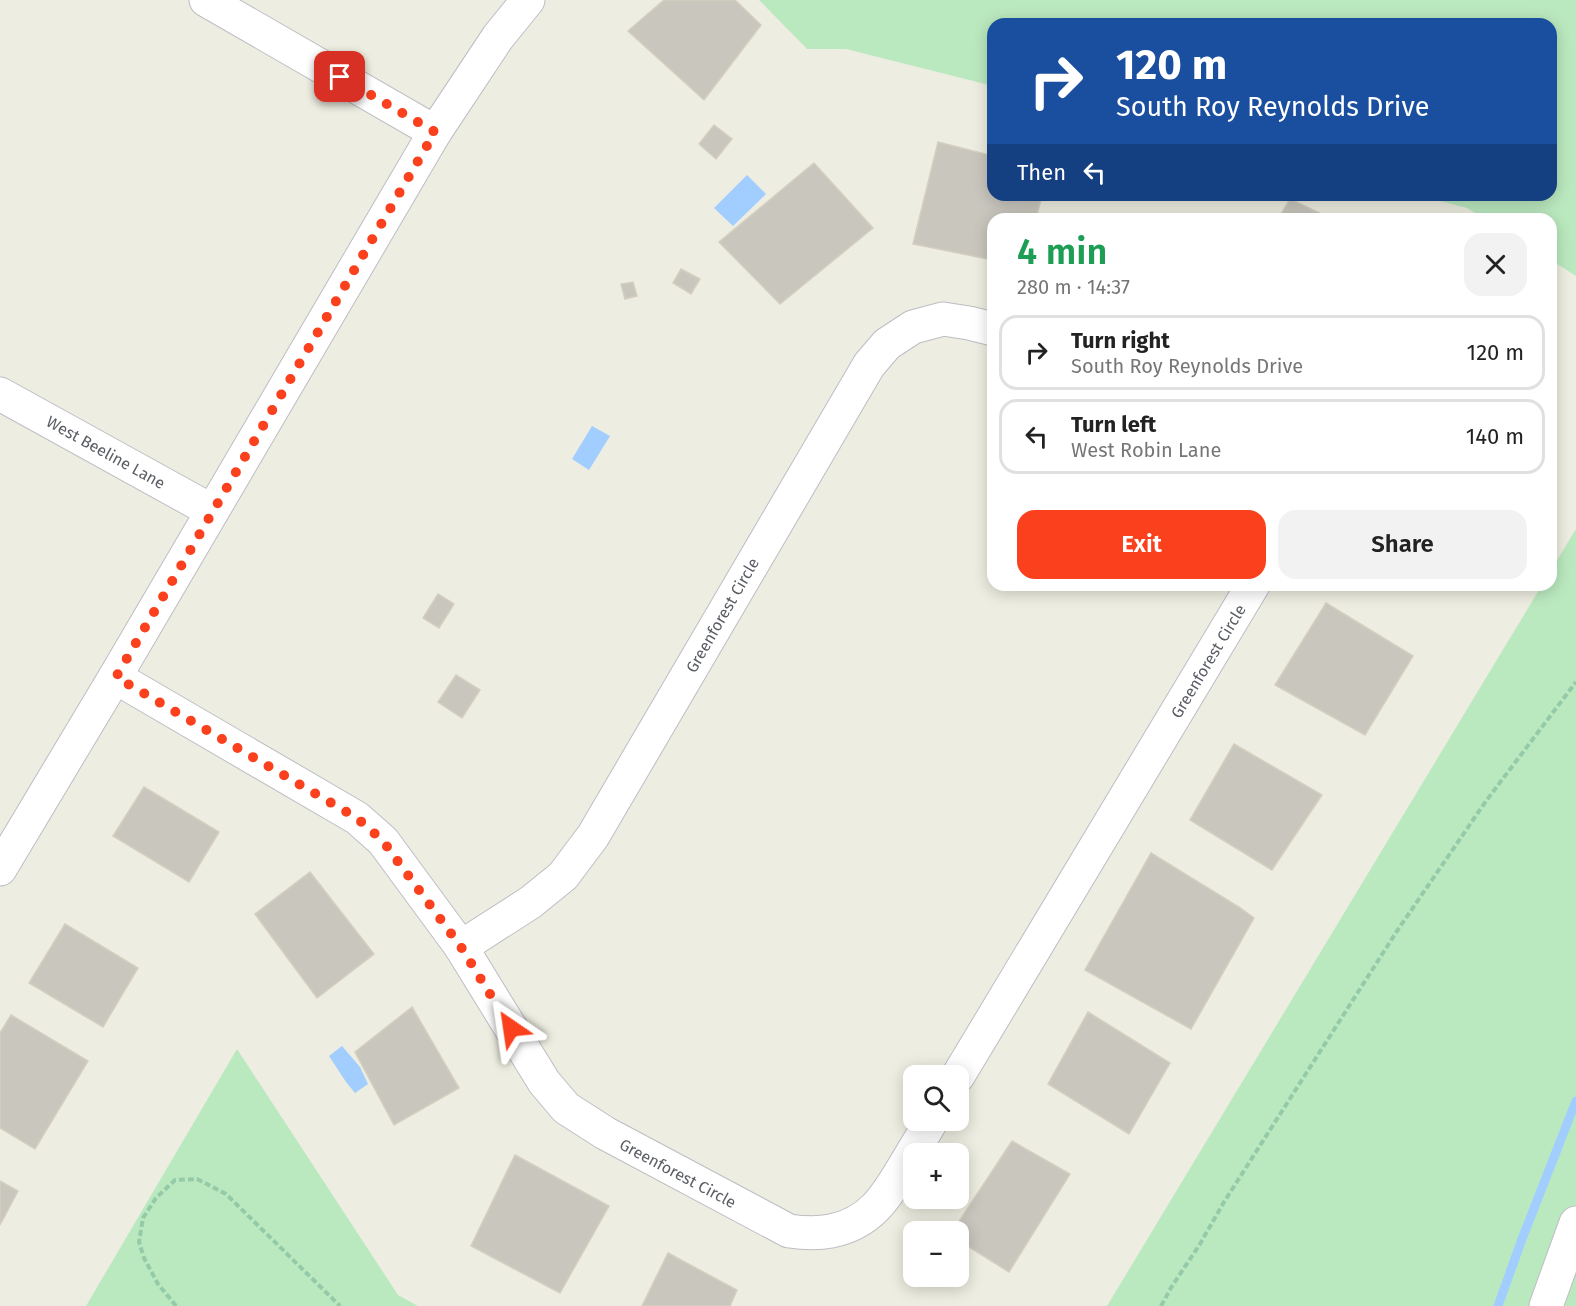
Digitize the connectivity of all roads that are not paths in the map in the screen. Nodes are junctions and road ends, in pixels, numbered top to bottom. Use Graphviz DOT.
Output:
graph roads {
  1 [pos="206,0"];
  2 [pos="528,0"];
  3 [pos="435,132"];
  4 [pos="987,327"];
  5 [pos="0,394"];
  6 [pos="212,511"];
  7 [pos="1249,591"];
  8 [pos="116,677"];
  9 [pos="0,869"];
  10 [pos="461,947"];
  11 [pos="965,1065"];
  12 [pos="925,1131"];
  13 [pos="1576,1223"];
  14 [pos="1546,1306"];
  1 -- 3 [label="street"];
  2 -- 3 [label="street"];
  3 -- 6 [label="street"];
  4 -- 10 [label="street, Greenforest Circle"];
  5 -- 6 [label="street, West Beeline Lane"];
  6 -- 8 [label="street"];
  7 -- 11 [label="street, Greenforest Circle"];
  8 -- 9 [label="street"];
  8 -- 10 [label="street, Greenforest Circle"];
  10 -- 12 [label="street, Greenforest Circle"];
  13 -- 14 [label="street"];
}
